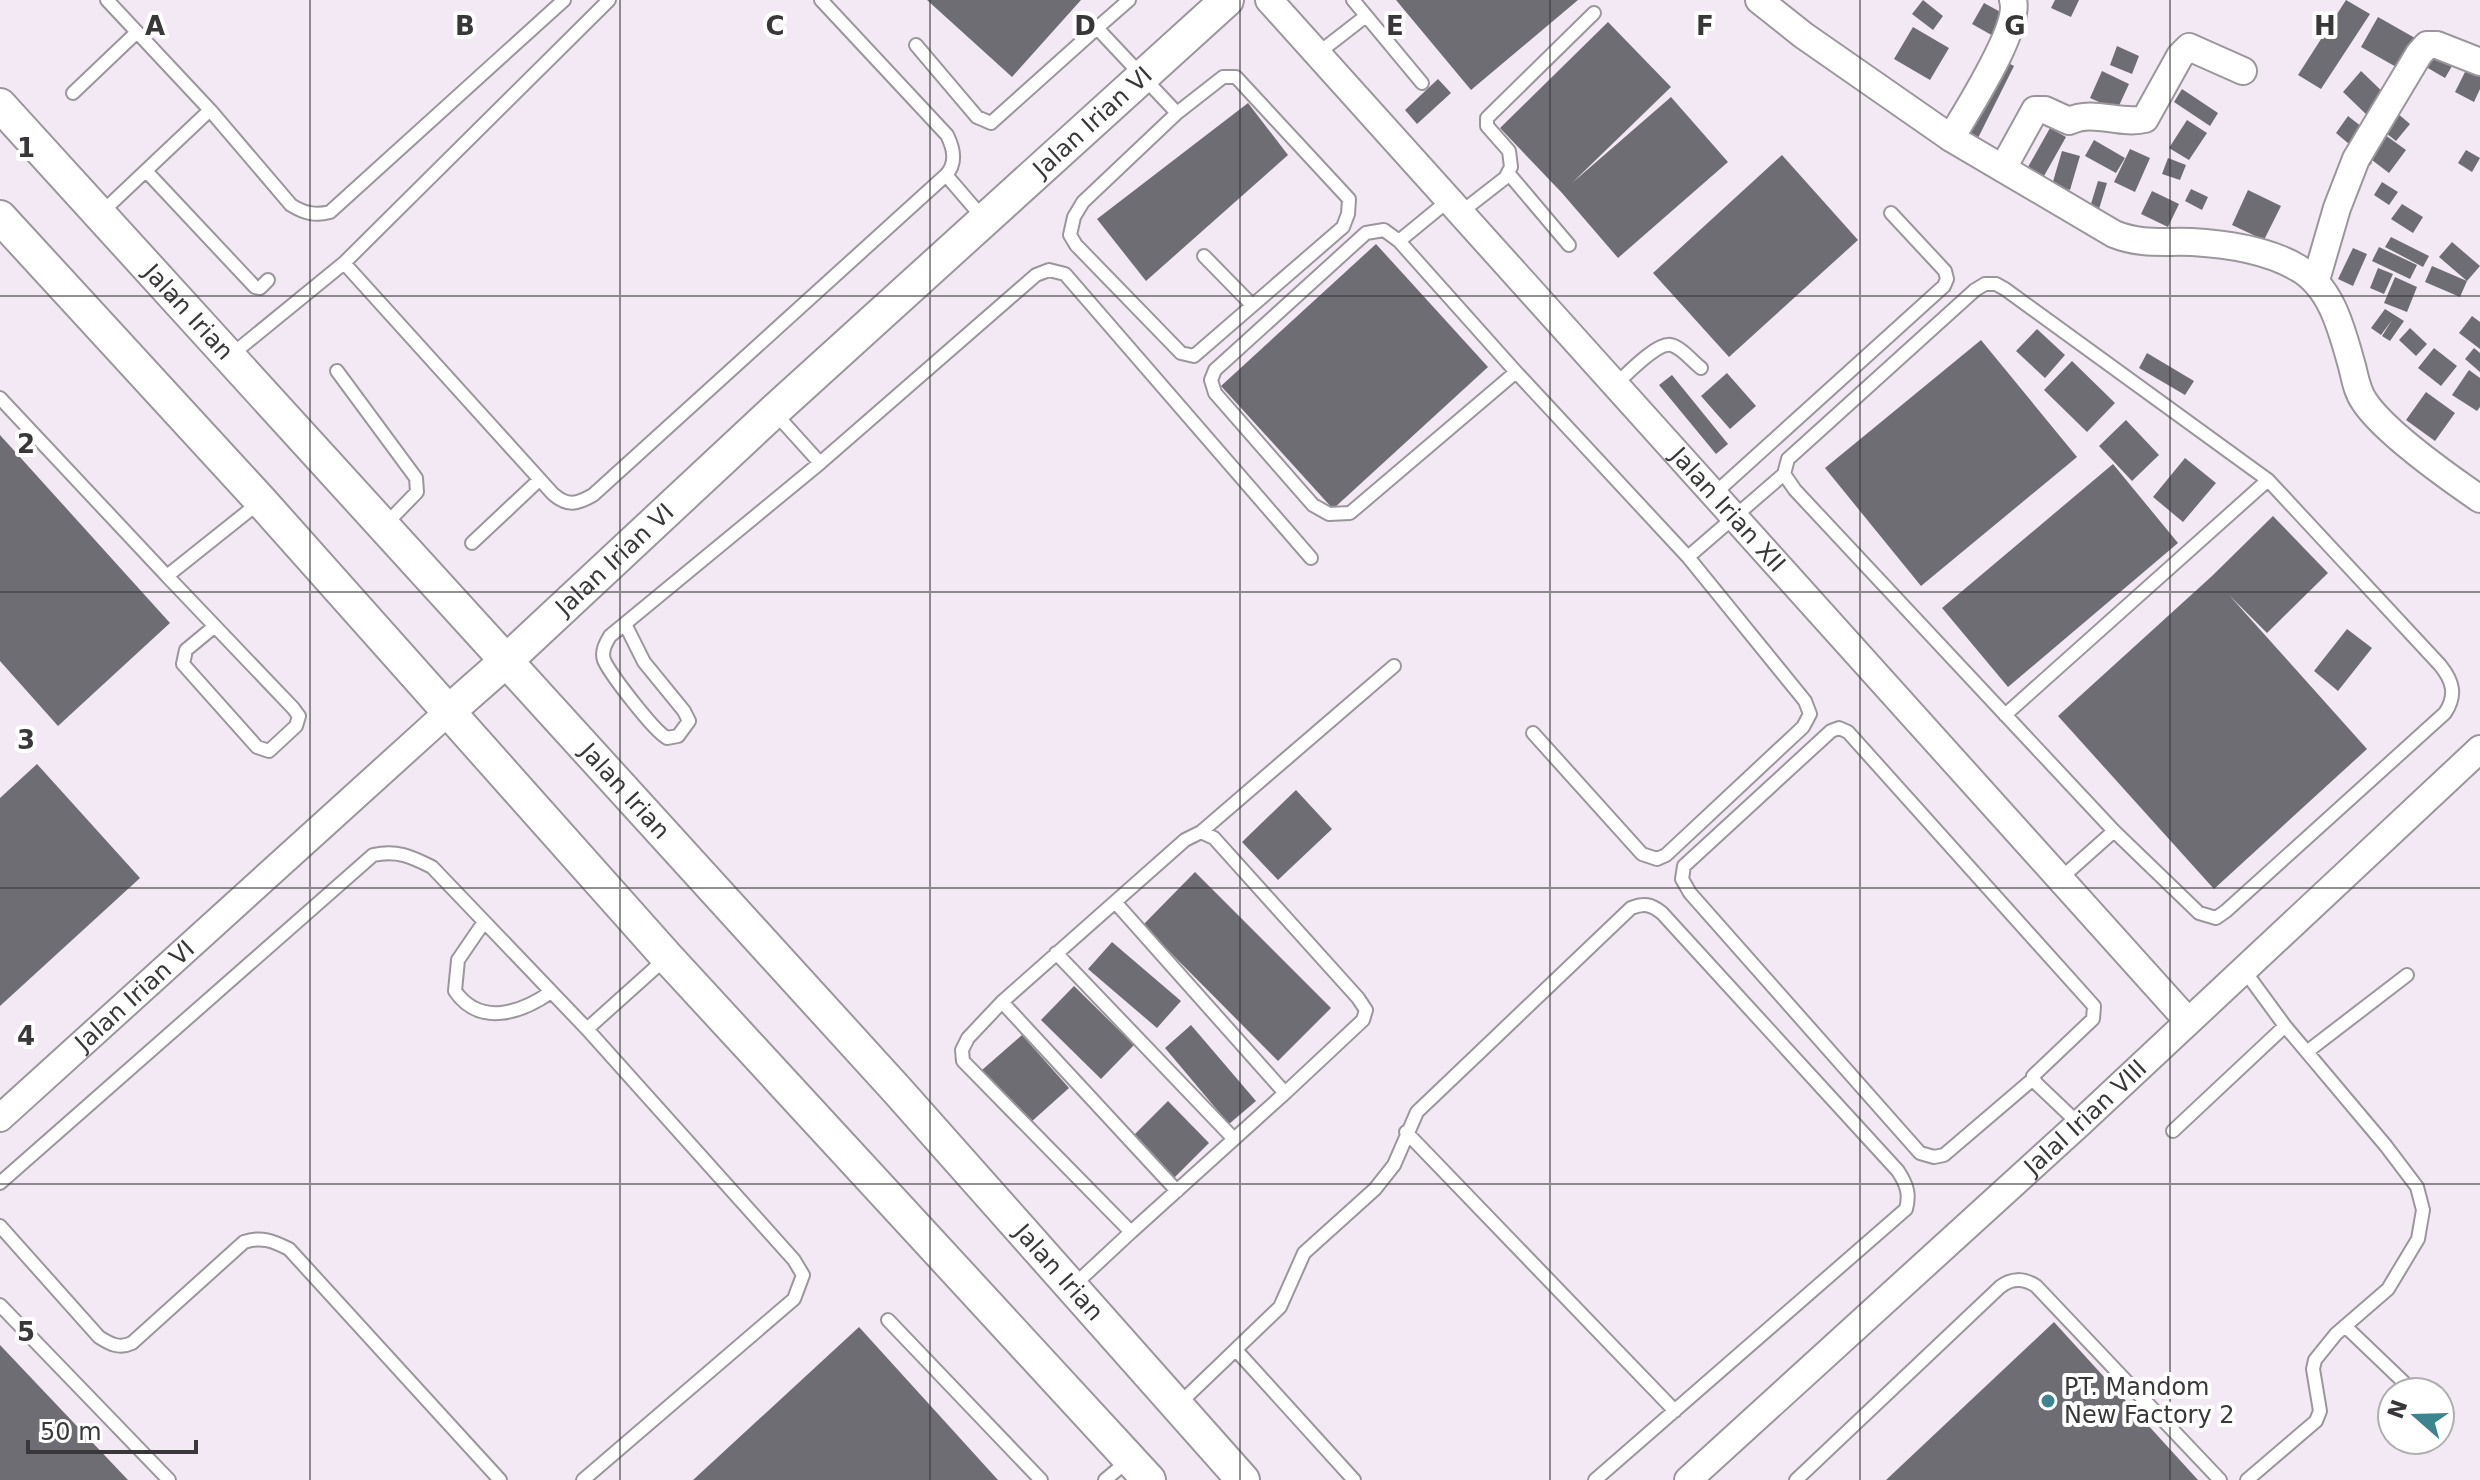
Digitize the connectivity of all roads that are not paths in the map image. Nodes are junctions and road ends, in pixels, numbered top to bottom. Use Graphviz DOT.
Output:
graph roads {
  1 [pos="107,0"];
  2 [pos="564,0"];
  3 [pos="609,0"];
  4 [pos="821,0"];
  5 [pos="1129,0"];
  6 [pos="1227,0"];
  7 [pos="1269,0"];
  8 [pos="1353,0"];
  9 [pos="1759,0"];
  10 [pos="2013,0"];
  11 [pos="1594,13"];
  12 [pos="1366,16"];
  13 [pos="1097,28"];
  14 [pos="137,32"];
  15 [pos="916,45"];
  16 [pos="1317,54"];
  17 [pos="2478,58"];
  18 [pos="2243,71"];
  19 [pos="1144,78"];
  20 [pos="1422,83"];
  21 [pos="73,93"];
  22 [pos="0,105"];
  23 [pos="210,110"];
  24 [pos="1177,113"];
  25 [pos="1951,138"];
  26 [pos="2003,168"];
  27 [pos="147,172"];
  28 [pos="1509,174"];
  29 [pos="946,175"];
  30 [pos="1454,206"];
  31 [pos="1891,213"];
  32 [pos="100,215"];
  33 [pos="0,217"];
  34 [pos="986,221"];
  35 [pos="1399,241"];
  36 [pos="1569,245"];
  37 [pos="1204,256"];
  38 [pos="344,263"];
  39 [pos="268,280"];
  40 [pos="2316,280"];
  41 [pos="1252,305"];
  42 [pos="229,357"];
  43 [pos="1701,368"];
  44 [pos="337,371"];
  45 [pos="1516,372"];
  46 [pos="1615,385"];
  47 [pos="0,398"];
  48 [pos="774,411"];
  49 [pos="820,463"];
  50 [pos="1784,474"];
  51 [pos="539,480"];
  52 [pos="2268,480"];
  53 [pos="1714,494"];
  54 [pos="2480,499"];
  55 [pos="261,501"];
  56 [pos="1734,517"];
  57 [pos="383,526"];
  58 [pos="472,543"];
  59 [pos="1688,557"];
  60 [pos="1311,558"];
  61 [pos="167,576"];
  62 [pos="625,624"];
  63 [pos="215,626"];
  64 [pos="506,661"];
  65 [pos="1394,666"];
  66 [pos="448,712"];
  67 [pos="2005,715"];
  68 [pos="1533,733"];
  69 [pos="2480,749"];
  70 [pos="2114,831"];
  71 [pos="1201,832"];
  72 [pos="2060,879"];
  73 [pos="1115,902"];
  74 [pos="484,922"];
  75 [pos="1056,953"];
  76 [pos="667,957"];
  77 [pos="2244,970"];
  78 [pos="2407,975"];
  79 [pos="551,992"];
  80 [pos="1002,1002"];
  81 [pos="2188,1021"];
  82 [pos="2285,1026"];
  83 [pos="587,1029"];
  84 [pos="2308,1051"];
  85 [pos="2033,1079"];
  86 [pos="1285,1093"];
  87 [pos="0,1118"];
  88 [pos="2079,1124"];
  89 [pos="2173,1131"];
  90 [pos="1406,1132"];
  91 [pos="1234,1139"];
  92 [pos="0,1183"];
  93 [pos="1177,1191"];
  94 [pos="0,1226"];
  95 [pos="1131,1232"];
  96 [pos="1073,1286"];
  97 [pos="0,1305"];
  98 [pos="888,1320"];
  99 [pos="2345,1326"];
  100 [pos="1236,1350"];
  101 [pos="2397,1376"];
  102 [pos="1177,1406"];
  103 [pos="1675,1411"];
  104 [pos="1140,1470"];
  105 [pos="169,1480"];
  106 [pos="500,1480"];
  107 [pos="583,1480"];
  108 [pos="1041,1480"];
  109 [pos="1105,1480"];
  110 [pos="1243,1480"];
  111 [pos="1354,1480"];
  112 [pos="1595,1480"];
  113 [pos="1688,1480"];
  114 [pos="1796,1480"];
  115 [pos="2220,1480"];
  116 [pos="2247,1480"];
  1 -- 14 [label="lane"];
  2 -- 23 [label="lane"];
  3 -- 38 [label="lane"];
  4 -- 29 [label="lane"];
  5 -- 13 [label="lane"];
  6 -- 19 [label="street, Jalan Irian VI"];
  7 -- 16 [label="street, Jalan Irian XII"];
  8 -- 12 [label="lane"];
  9 -- 25 [label="street"];
  10 -- 25 [label="street"];
  11 -- 28 [label="lane"];
  12 -- 16 [label="lane"];
  12 -- 20 [label="lane"];
  13 -- 15 [label="lane"];
  13 -- 19 [label="lane"];
  14 -- 21 [label="lane"];
  14 -- 23 [label="lane"];
  16 -- 30 [label="street, Jalan Irian XII"];
  17 -- 40 [label="street"];
  18 -- 26 [label="street"];
  19 -- 24 [label="lane"];
  19 -- 34 [label="street, Jalan Irian VI"];
  22 -- 32 [label="street, Jalan Irian"];
  23 -- 27 [label="lane"];
  24 -- 41 [label="lane"];
  24 -- 41 [label="lane"];
  25 -- 26 [label="street"];
  26 -- 40 [label="street"];
  27 -- 32 [label="lane"];
  27 -- 39 [label="lane"];
  28 -- 30 [label="lane"];
  28 -- 36 [label="lane"];
  29 -- 34 [label="lane"];
  29 -- 51 [label="lane"];
  30 -- 35 [label="lane"];
  30 -- 46 [label="street, Jalan Irian XII"];
  31 -- 53 [label="lane"];
  32 -- 42 [label="street, Jalan Irian"];
  33 -- 55 [label="street"];
  34 -- 48 [label="street, Jalan Irian VI"];
  35 -- 45 [label="lane"];
  35 -- 45 [label="lane"];
  37 -- 41 [label="lane"];
  38 -- 42 [label="lane"];
  38 -- 51 [label="lane"];
  40 -- 54 [label="street"];
  42 -- 57 [label="street, Jalan Irian"];
  43 -- 46 [label="lane"];
  44 -- 57 [label="lane"];
  45 -- 59 [label="lane"];
  46 -- 53 [label="street, Jalan Irian XII"];
  47 -- 61 [label="lane"];
  48 -- 49 [label="lane"];
  48 -- 64 [label="street, Jalan Irian VI"];
  49 -- 60 [label="lane"];
  49 -- 62 [label="lane"];
  50 -- 52 [label="lane"];
  50 -- 56 [label="lane"];
  50 -- 67 [label="lane"];
  51 -- 58 [label="lane"];
  52 -- 67 [label="lane"];
  52 -- 70 [label="lane"];
  53 -- 56 [label="street, Jalan Irian XII"];
  55 -- 61 [label="lane"];
  55 -- 66 [label="street"];
  56 -- 59 [label="lane"];
  56 -- 72 [label="street, Jalan Irian XII"];
  57 -- 64 [label="street, Jalan Irian"];
  59 -- 68 [label="lane"];
  61 -- 63 [label="lane"];
  62 -- 62 [label="lane"];
  63 -- 63 [label="lane"];
  64 -- 66 [label="street, Jalan Irian VI"];
  64 -- 96 [label="street, Jalan Irian"];
  65 -- 71 [label="lane"];
  66 -- 76 [label="street"];
  66 -- 87 [label="street, Jalan Irian VI"];
  67 -- 70 [label="lane"];
  69 -- 77 [label="street, Jalal Irian VIII"];
  70 -- 72 [label="lane"];
  71 -- 73 [label="lane"];
  71 -- 86 [label="lane"];
  72 -- 81 [label="street, Jalan Irian XII"];
  73 -- 75 [label="lane"];
  73 -- 86 [label="lane"];
  74 -- 79 [label="lane"];
  74 -- 79 [label="lane"];
  74 -- 92 [label="lane"];
  75 -- 80 [label="lane"];
  75 -- 91 [label="lane"];
  76 -- 83 [label="lane"];
  76 -- 104 [label="street"];
  77 -- 81 [label="street, Jalal Irian VIII"];
  77 -- 82 [label="lane"];
  78 -- 84 [label="lane"];
  79 -- 83 [label="lane"];
  80 -- 93 [label="lane"];
  80 -- 95 [label="lane"];
  81 -- 88 [label="street, Jalal Irian VIII"];
  82 -- 84 [label="lane"];
  82 -- 89 [label="lane"];
  83 -- 107 [label="lane"];
  84 -- 99 [label="lane"];
  85 -- 85 [label="lane"];
  85 -- 88 [label="lane"];
  86 -- 91 [label="lane"];
  88 -- 113 [label="street, Jalal Irian VIII"];
  90 -- 100 [label="lane"];
  90 -- 103 [label="lane"];
  90 -- 103 [label="lane"];
  91 -- 93 [label="lane"];
  93 -- 95 [label="lane"];
  94 -- 106 [label="lane"];
  95 -- 96 [label="lane"];
  96 -- 102 [label="street, Jalan Irian"];
  97 -- 105 [label="lane"];
  98 -- 108 [label="lane"];
  99 -- 101 [label="lane"];
  99 -- 116 [label="lane"];
  100 -- 102 [label="lane"];
  100 -- 111 [label="lane"];
  102 -- 110 [label="street, Jalan Irian"];
  103 -- 112 [label="lane"];
  104 -- 109 [label="lane"];
  114 -- 115 [label="lane"];
}
